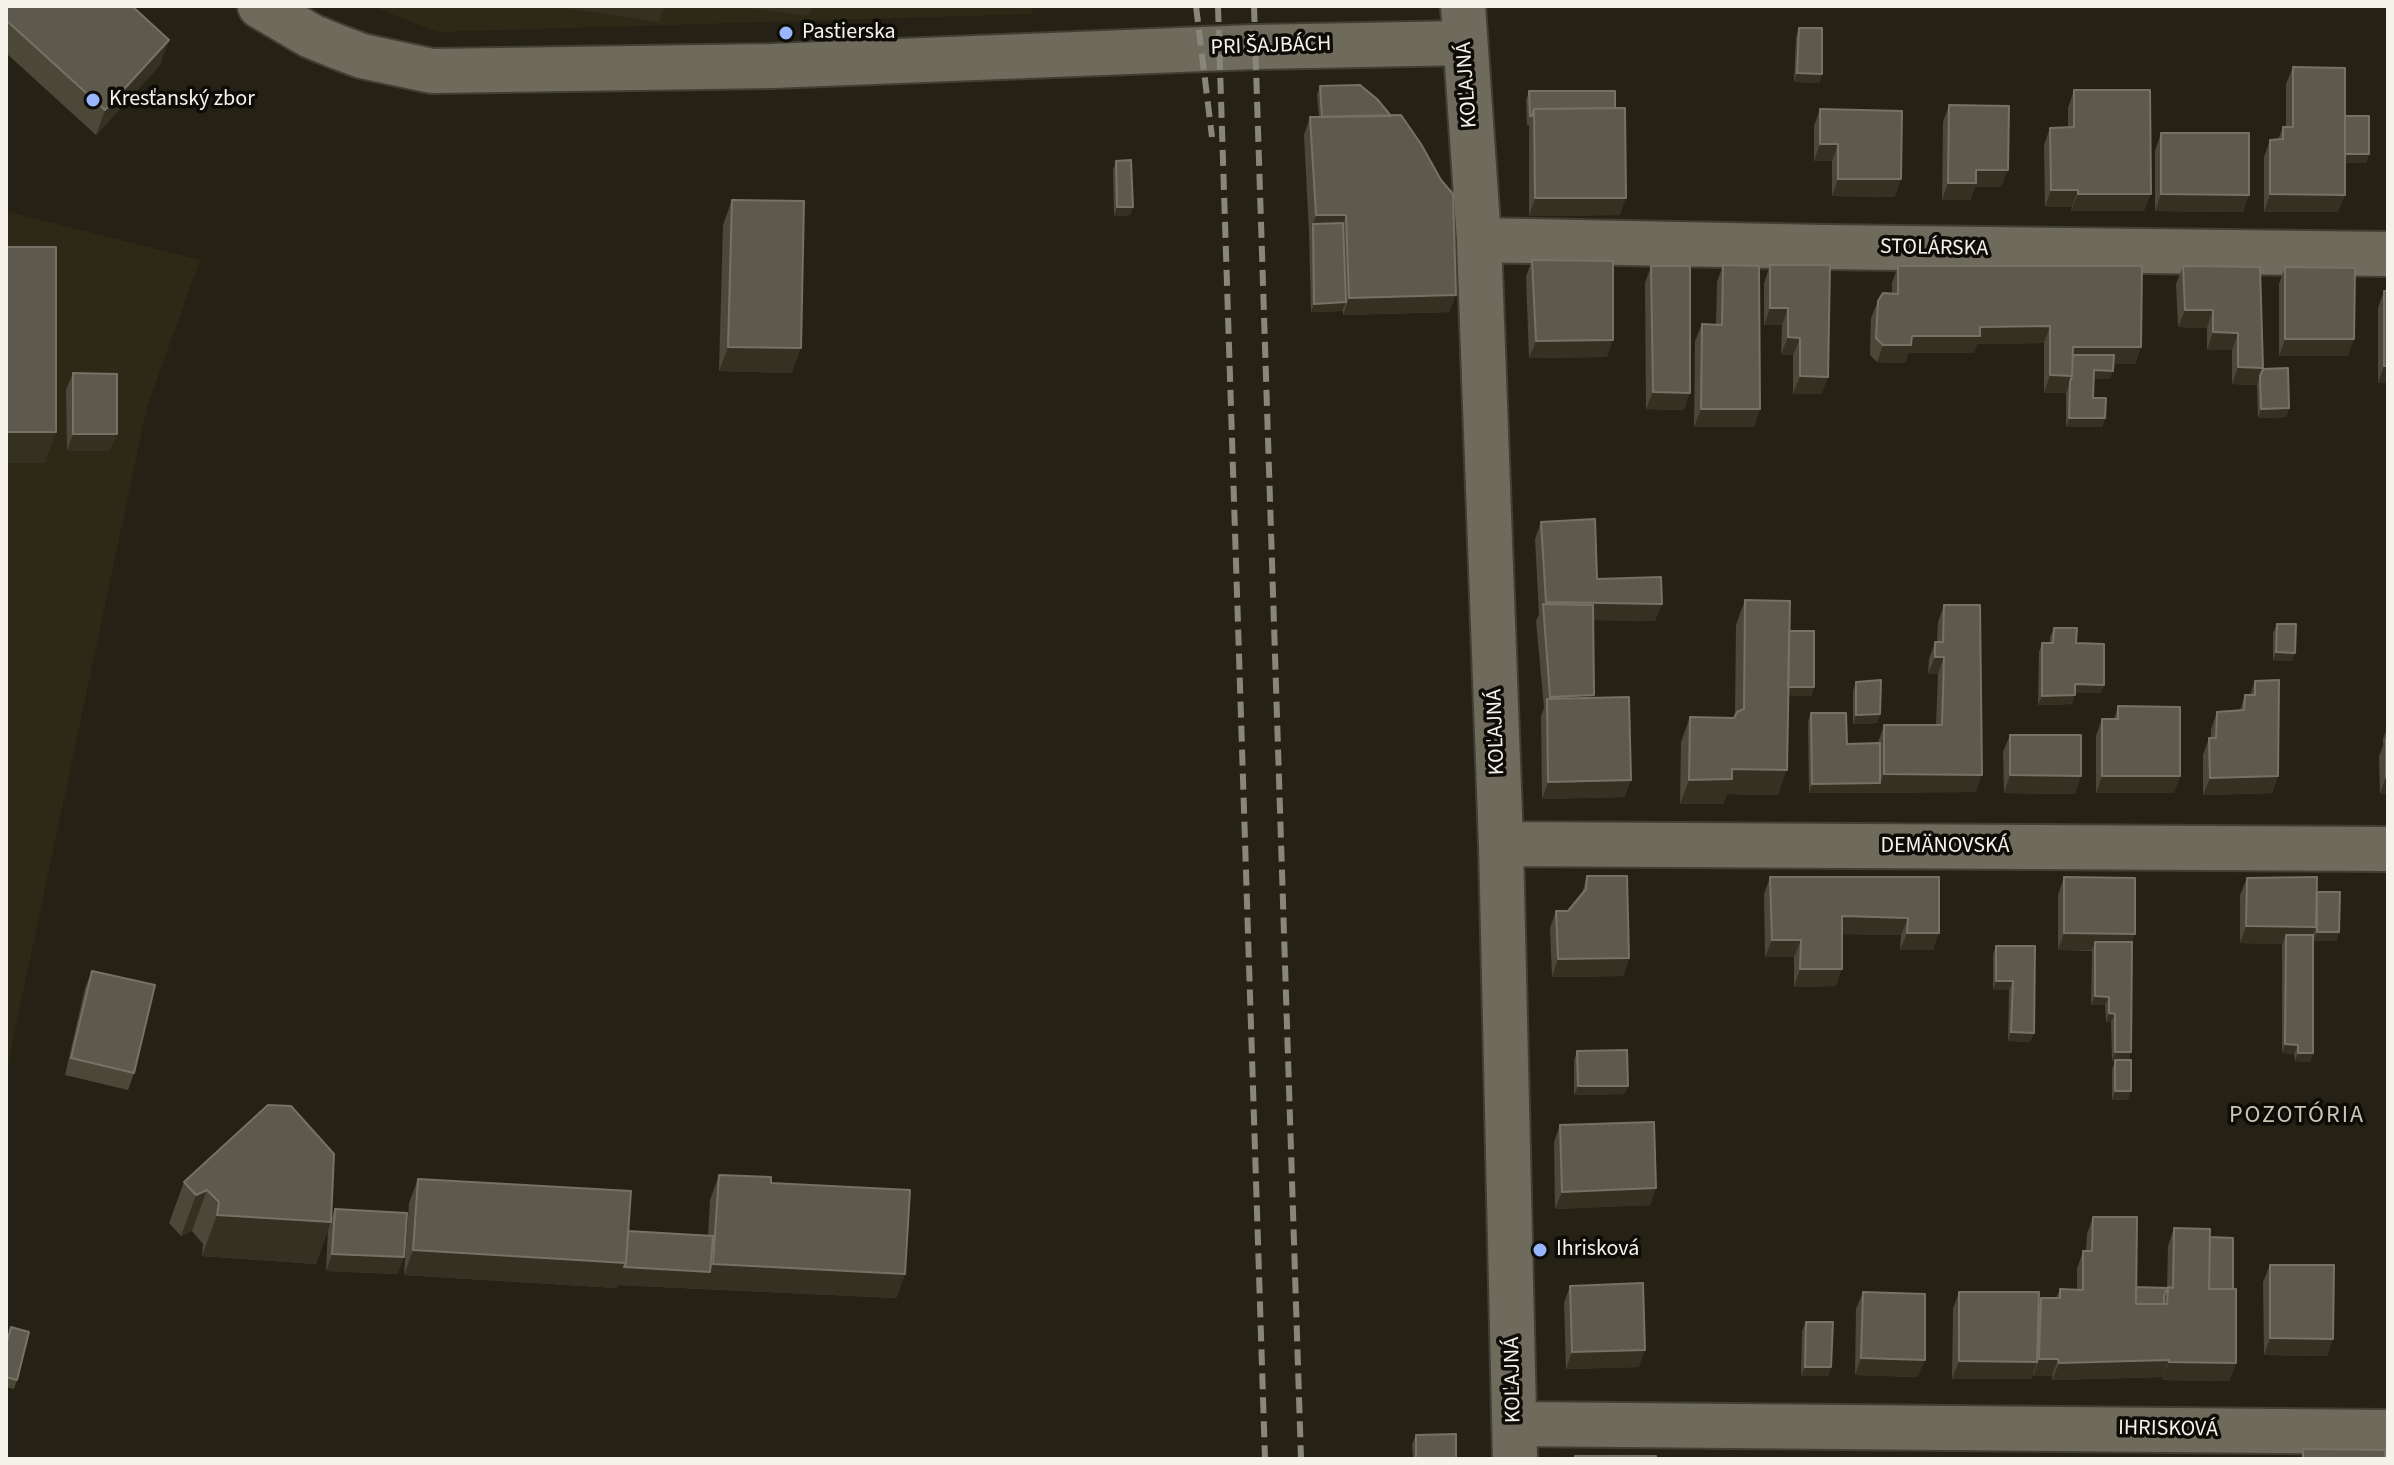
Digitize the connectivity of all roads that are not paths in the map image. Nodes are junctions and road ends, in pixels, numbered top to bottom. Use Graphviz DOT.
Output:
graph roads {
  1 [pos="260,6"];
  2 [pos="1464,24"];
  3 [pos="1479,240"];
  4 [pos="2388,254"];
  5 [pos="1501,844"];
  6 [pos="2388,849"];
  7 [pos="2388,1432"];
  8 [pos="1515,1442"];
  1 -- 2 [label="street, PRI ŠAJBÁCH"];
  2 -- 3 [label="street, KOĽAJNÁ"];
  3 -- 4 [label="street, STOLÁRSKA"];
  3 -- 5 [label="street, KOĽAJNÁ"];
  5 -- 6 [label="street, DEMÄNOVSKÁ"];
  5 -- 8 [label="street, KOĽAJNÁ"];
  7 -- 8 [label="street, IHRISKOVÁ"];
}
